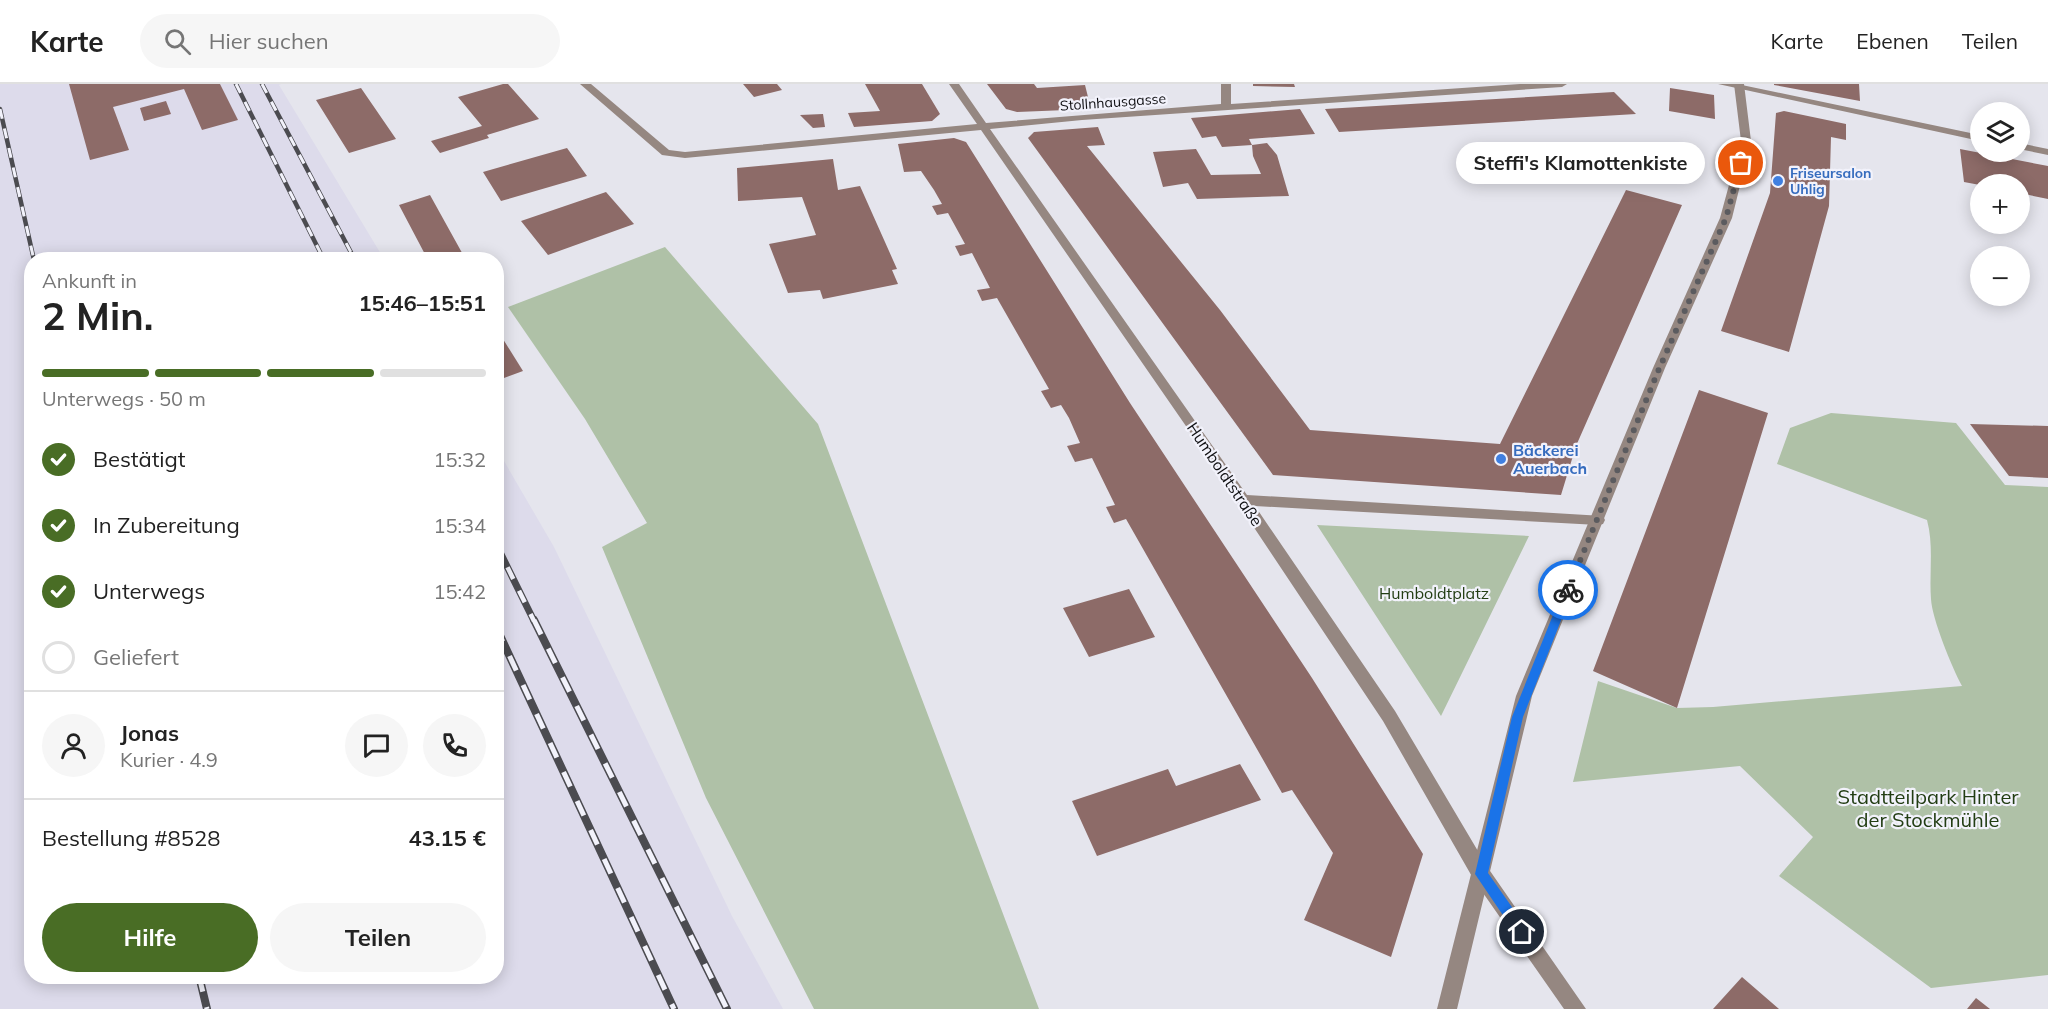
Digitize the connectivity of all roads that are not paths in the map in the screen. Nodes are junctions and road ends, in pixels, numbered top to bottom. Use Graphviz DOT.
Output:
graph roads {
  1 [pos="585,84"];
  2 [pos="954,84"];
  3 [pos="1226,84"];
  4 [pos="1562,84"];
  5 [pos="1722,84"];
  6 [pos="1739,86"];
  7 [pos="1226,107"];
  8 [pos="984,126"];
  9 [pos="1970,136"];
  10 [pos="2030,148"];
  11 [pos="2048,152"];
  12 [pos="1244,500"];
  13 [pos="1598,519"];
  14 [pos="1481,874"];
  15 [pos="1447,1009"];
  16 [pos="1576,1009"];
  1 -- 8 [label="street, Stollnhausgasse"];
  2 -- 8 [label="street, Humboldtstraße"];
  3 -- 7 [label="street"];
  4 -- 7 [label="street, Stollnhausgasse"];
  5 -- 6 [label="street"];
  6 -- 9 [label="street"];
  6 -- 13 [label="street"];
  7 -- 8 [label="street, Stollnhausgasse"];
  8 -- 12 [label="street, Humboldtstraße"];
  10 -- 11 [label="street"];
  12 -- 13 [label="street"];
  12 -- 14 [label="street, Humboldtstraße"];
  13 -- 14 [label="street"];
  14 -- 15 [label="street"];
  14 -- 16 [label="street, Humboldtstraße"];
}
